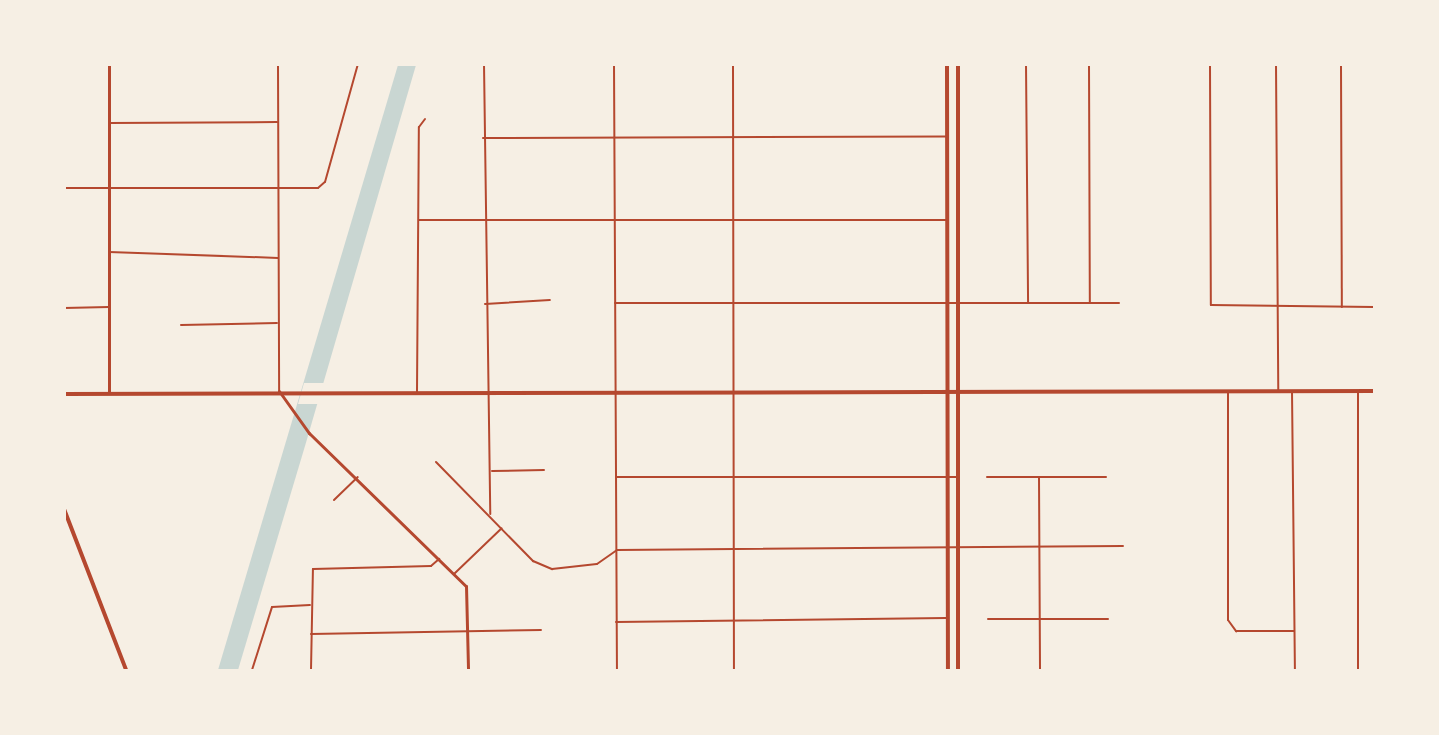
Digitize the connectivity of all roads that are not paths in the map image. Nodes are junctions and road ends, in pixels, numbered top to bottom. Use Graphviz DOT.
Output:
graph roads {
  1 [pos="109,64"];
  2 [pos="278,64"];
  3 [pos="358,64"];
  4 [pos="483,64"];
  5 [pos="614,64"];
  6 [pos="733,64"];
  7 [pos="947,64"];
  8 [pos="958,64"];
  9 [pos="1026,64"];
  10 [pos="1089,64"];
  11 [pos="1210,64"];
  12 [pos="1276,64"];
  13 [pos="1341,64"];
  14 [pos="425,119"];
  15 [pos="278,122"];
  16 [pos="109,123"];
  17 [pos="947,136"];
  18 [pos="614,137"];
  19 [pos="734,137"];
  20 [pos="483,138"];
  21 [pos="64,188"];
  22 [pos="109,188"];
  23 [pos="278,188"];
  24 [pos="733,218"];
  25 [pos="483,219"];
  26 [pos="419,220"];
  27 [pos="615,220"];
  28 [pos="947,220"];
  29 [pos="109,252"];
  30 [pos="278,258"];
  31 [pos="550,300"];
  32 [pos="615,303"];
  33 [pos="734,303"];
  34 [pos="1028,303"];
  35 [pos="1090,303"];
  36 [pos="1119,303"];
  37 [pos="485,304"];
  38 [pos="947,304"];
  39 [pos="959,304"];
  40 [pos="109,307"];
  41 [pos="1278,307"];
  42 [pos="1342,307"];
  43 [pos="1374,307"];
  44 [pos="64,308"];
  45 [pos="278,323"];
  46 [pos="180,325"];
  47 [pos="279,391"];
  48 [pos="733,391"];
  49 [pos="1228,391"];
  50 [pos="1278,391"];
  51 [pos="1292,391"];
  52 [pos="1358,391"];
  53 [pos="1374,391"];
  54 [pos="417,392"];
  55 [pos="487,392"];
  56 [pos="615,392"];
  57 [pos="947,392"];
  58 [pos="958,392"];
  59 [pos="110,393"];
  60 [pos="64,394"];
  61 [pos="436,462"];
  62 [pos="544,470"];
  63 [pos="492,471"];
  64 [pos="358,477"];
  65 [pos="616,477"];
  66 [pos="734,477"];
  67 [pos="947,477"];
  68 [pos="958,477"];
  69 [pos="987,477"];
  70 [pos="1039,477"];
  71 [pos="1106,477"];
  72 [pos="333,500"];
  73 [pos="64,509"];
  74 [pos="490,515"];
  75 [pos="502,528"];
  76 [pos="1123,546"];
  77 [pos="958,547"];
  78 [pos="1039,547"];
  79 [pos="947,548"];
  80 [pos="734,549"];
  81 [pos="617,550"];
  82 [pos="439,559"];
  83 [pos="454,574"];
  84 [pos="311,605"];
  85 [pos="948,618"];
  86 [pos="988,619"];
  87 [pos="1040,619"];
  88 [pos="1108,619"];
  89 [pos="734,620"];
  90 [pos="616,622"];
  91 [pos="542,630"];
  92 [pos="1294,631"];
  93 [pos="468,633"];
  94 [pos="311,634"];
  95 [pos="126,670"];
  96 [pos="252,670"];
  97 [pos="311,670"];
  98 [pos="468,670"];
  99 [pos="617,670"];
  100 [pos="734,670"];
  101 [pos="948,670"];
  102 [pos="958,670"];
  103 [pos="1040,670"];
  104 [pos="1294,670"];
  105 [pos="1358,670"];
  1 -- 16 [label="street"];
  2 -- 15 [label="street"];
  3 -- 23 [label="street"];
  4 -- 20 [label="street"];
  5 -- 18 [label="street"];
  6 -- 19 [label="street"];
  7 -- 17 [label="main road"];
  8 -- 39 [label="main road"];
  9 -- 34 [label="street"];
  10 -- 35 [label="street"];
  11 -- 41 [label="street"];
  12 -- 41 [label="street"];
  13 -- 42 [label="street"];
  14 -- 26 [label="street"];
  15 -- 16 [label="street"];
  15 -- 23 [label="street"];
  16 -- 22 [label="street"];
  17 -- 19 [label="street"];
  17 -- 28 [label="main road"];
  18 -- 19 [label="street"];
  18 -- 20 [label="street"];
  18 -- 27 [label="street"];
  19 -- 24 [label="street"];
  20 -- 25 [label="street"];
  21 -- 22 [label="street"];
  22 -- 23 [label="street"];
  22 -- 29 [label="street"];
  23 -- 30 [label="street"];
  24 -- 27 [label="street"];
  24 -- 28 [label="street"];
  24 -- 33 [label="street"];
  25 -- 26 [label="street"];
  25 -- 27 [label="street"];
  25 -- 37 [label="street"];
  26 -- 54 [label="street"];
  27 -- 32 [label="street"];
  28 -- 38 [label="main road"];
  29 -- 30 [label="street"];
  29 -- 40 [label="street"];
  30 -- 45 [label="street"];
  31 -- 37 [label="street"];
  32 -- 33 [label="street"];
  32 -- 56 [label="street"];
  33 -- 38 [label="street"];
  33 -- 48 [label="street"];
  34 -- 35 [label="street"];
  34 -- 39 [label="street"];
  35 -- 36 [label="street"];
  37 -- 55 [label="street"];
  38 -- 39 [label="street"];
  38 -- 57 [label="main road"];
  39 -- 58 [label="main road"];
  40 -- 44 [label="street"];
  40 -- 59 [label="street"];
  41 -- 42 [label="street"];
  41 -- 50 [label="street"];
  42 -- 43 [label="street"];
  45 -- 46 [label="street"];
  45 -- 47 [label="street"];
  47 -- 54 [label="main road"];
  47 -- 59 [label="main road"];
  47 -- 64 [label="street"];
  48 -- 56 [label="main road"];
  48 -- 57 [label="main road"];
  48 -- 66 [label="street"];
  49 -- 50 [label="main road"];
  49 -- 58 [label="main road"];
  49 -- 92 [label="street"];
  50 -- 51 [label="main road"];
  51 -- 52 [label="main road"];
  51 -- 92 [label="street"];
  52 -- 53 [label="main road"];
  52 -- 105 [label="street"];
  54 -- 55 [label="main road"];
  55 -- 56 [label="main road"];
  55 -- 63 [label="street"];
  56 -- 65 [label="street"];
  57 -- 58 [label="main road"];
  57 -- 67 [label="main road"];
  58 -- 68 [label="main road"];
  59 -- 60 [label="main road"];
  61 -- 74 [label="street"];
  62 -- 63 [label="street"];
  63 -- 74 [label="street"];
  64 -- 72 [label="street"];
  64 -- 82 [label="street"];
  65 -- 66 [label="street"];
  65 -- 81 [label="street"];
  66 -- 67 [label="street"];
  66 -- 80 [label="street"];
  67 -- 68 [label="street"];
  67 -- 79 [label="main road"];
  68 -- 77 [label="main road"];
  69 -- 70 [label="street"];
  70 -- 71 [label="street"];
  70 -- 78 [label="street"];
  73 -- 95 [label="main road"];
  74 -- 75 [label="street"];
  75 -- 81 [label="street"];
  75 -- 83 [label="street"];
  76 -- 78 [label="street"];
  77 -- 78 [label="street"];
  77 -- 79 [label="street"];
  77 -- 102 [label="main road"];
  78 -- 87 [label="street"];
  79 -- 80 [label="street"];
  79 -- 85 [label="main road"];
  80 -- 81 [label="street"];
  80 -- 89 [label="street"];
  81 -- 90 [label="street"];
  82 -- 83 [label="street"];
  82 -- 84 [label="street"];
  83 -- 93 [label="street"];
  84 -- 94 [label="street"];
  84 -- 96 [label="street"];
  85 -- 89 [label="street"];
  85 -- 101 [label="main road"];
  86 -- 87 [label="street"];
  87 -- 88 [label="street"];
  87 -- 103 [label="street"];
  89 -- 90 [label="street"];
  89 -- 100 [label="street"];
  90 -- 99 [label="street"];
  91 -- 93 [label="street"];
  92 -- 104 [label="street"];
  93 -- 94 [label="street"];
  93 -- 98 [label="street"];
  94 -- 97 [label="street"];
}
